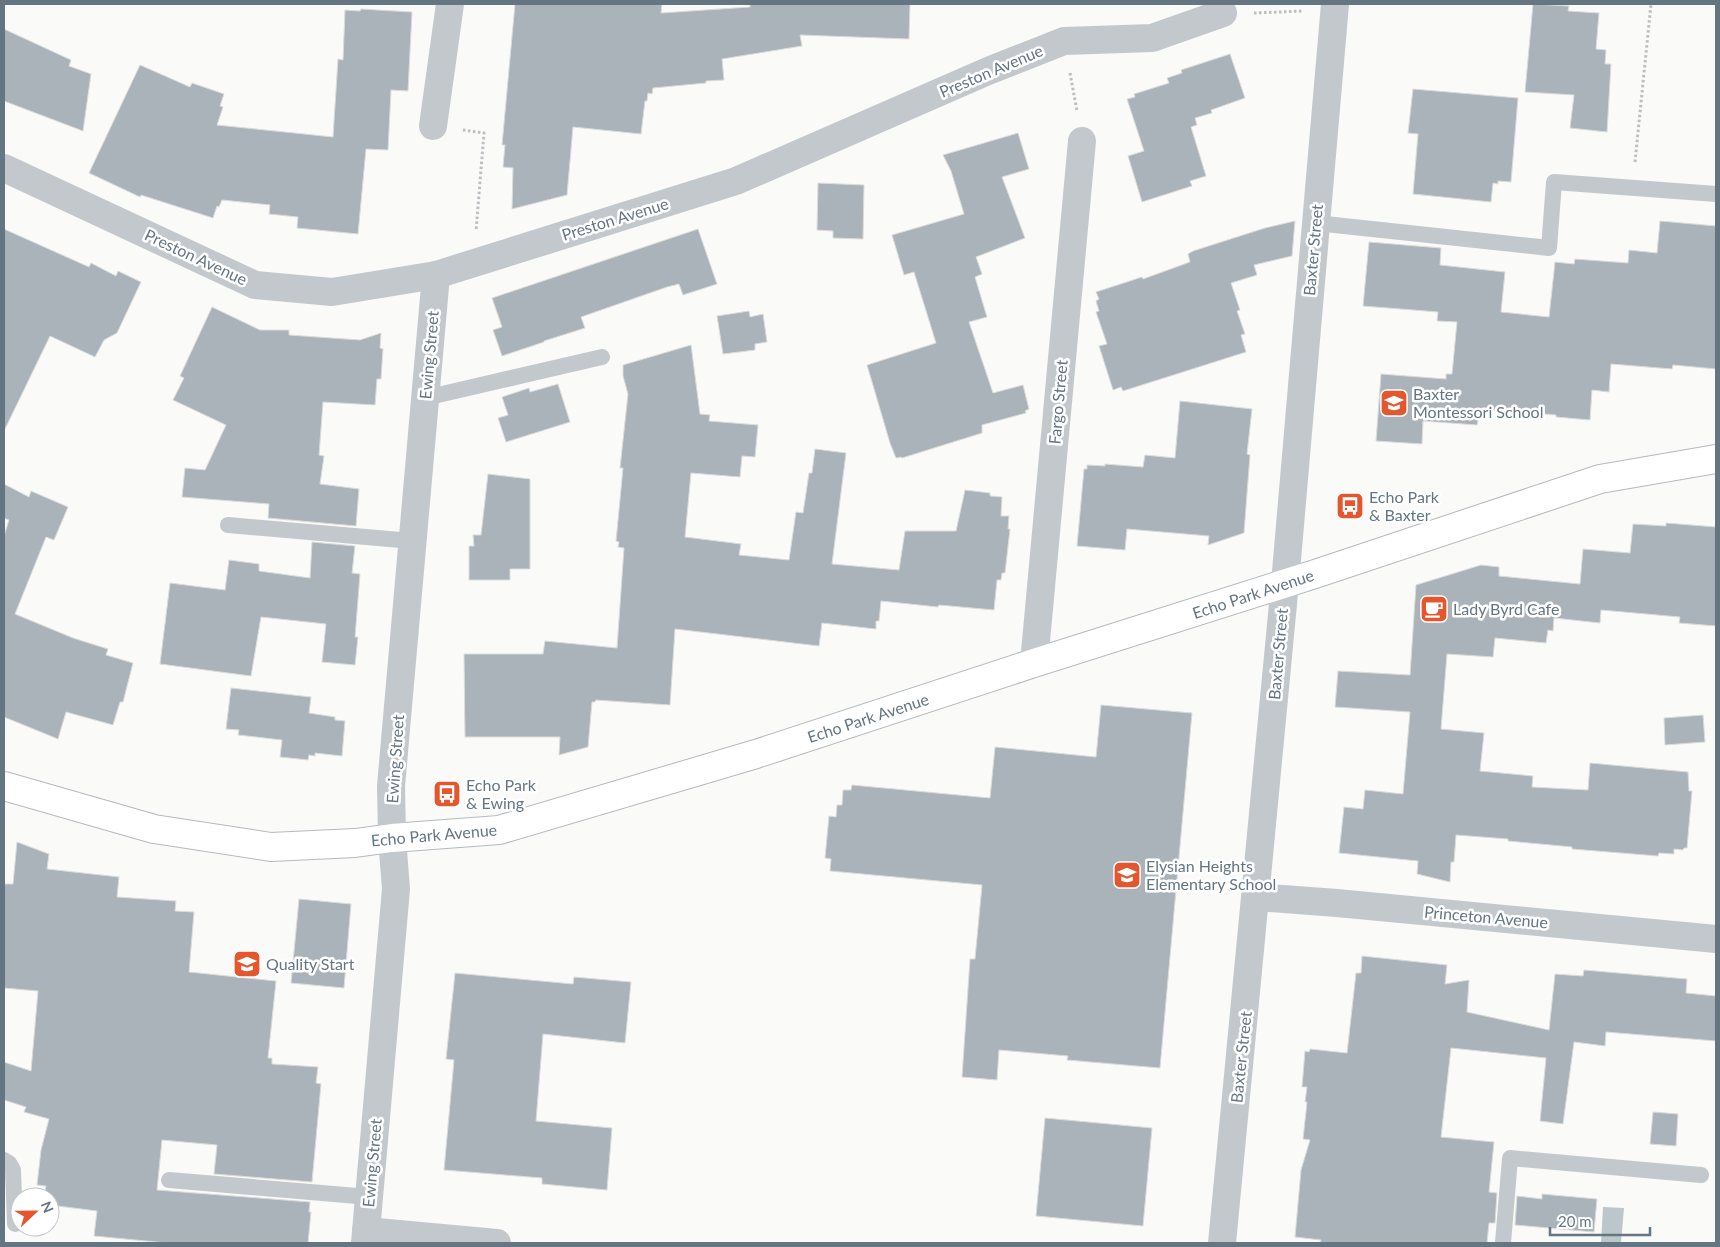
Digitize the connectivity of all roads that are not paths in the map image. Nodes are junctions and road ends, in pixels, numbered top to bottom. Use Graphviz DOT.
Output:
graph roads {
  1 [pos="450,4"];
  2 [pos="1335,4"];
  3 [pos="1236,13"];
  4 [pos="433,126"];
  5 [pos="1082,141"];
  6 [pos="4,168"];
  7 [pos="1716,194"];
  8 [pos="1316,224"];
  9 [pos="436,275"];
  10 [pos="602,357"];
  11 [pos="425,398"];
  12 [pos="1716,459"];
  13 [pos="228,525"];
  14 [pos="412,541"];
  15 [pos="1285,583"];
  16 [pos="1034,663"];
  17 [pos="4,786"];
  18 [pos="392,838"];
  19 [pos="1256,897"];
  20 [pos="1716,939"];
  21 [pos="4,1160"];
  22 [pos="1701,1175"];
  23 [pos="169,1180"];
  24 [pos="14,1187"];
  25 [pos="369,1197"];
  26 [pos="365,1237"];
  27 [pos="497,1243"];
  28 [pos="1222,1243"];
  29 [pos="1503,1243"];
  1 -- 4 [label="street"];
  2 -- 8 [label="street, Baxter Street"];
  3 -- 9 [label="street, Preston Avenue"];
  5 -- 16 [label="street, Fargo Street"];
  6 -- 9 [label="street, Preston Avenue"];
  7 -- 8 [label="lane"];
  8 -- 15 [label="street, Baxter Street"];
  9 -- 11 [label="street, Ewing Street"];
  10 -- 11 [label="lane"];
  11 -- 14 [label="street, Ewing Street"];
  12 -- 15 [label="street, Echo Park Avenue"];
  13 -- 14 [label="lane"];
  14 -- 18 [label="street, Ewing Street"];
  15 -- 16 [label="street, Echo Park Avenue"];
  15 -- 19 [label="street, Baxter Street"];
  16 -- 18 [label="street, Echo Park Avenue"];
  17 -- 18 [label="street, Echo Park Avenue"];
  18 -- 25 [label="street, Ewing Street"];
  19 -- 20 [label="street, Princeton Avenue"];
  19 -- 28 [label="street, Baxter Street"];
  21 -- 24 [label="lane"];
  22 -- 29 [label="lane"];
  23 -- 25 [label="lane"];
  25 -- 26 [label="street, Ewing Street"];
  26 -- 27 [label="street"];
}
